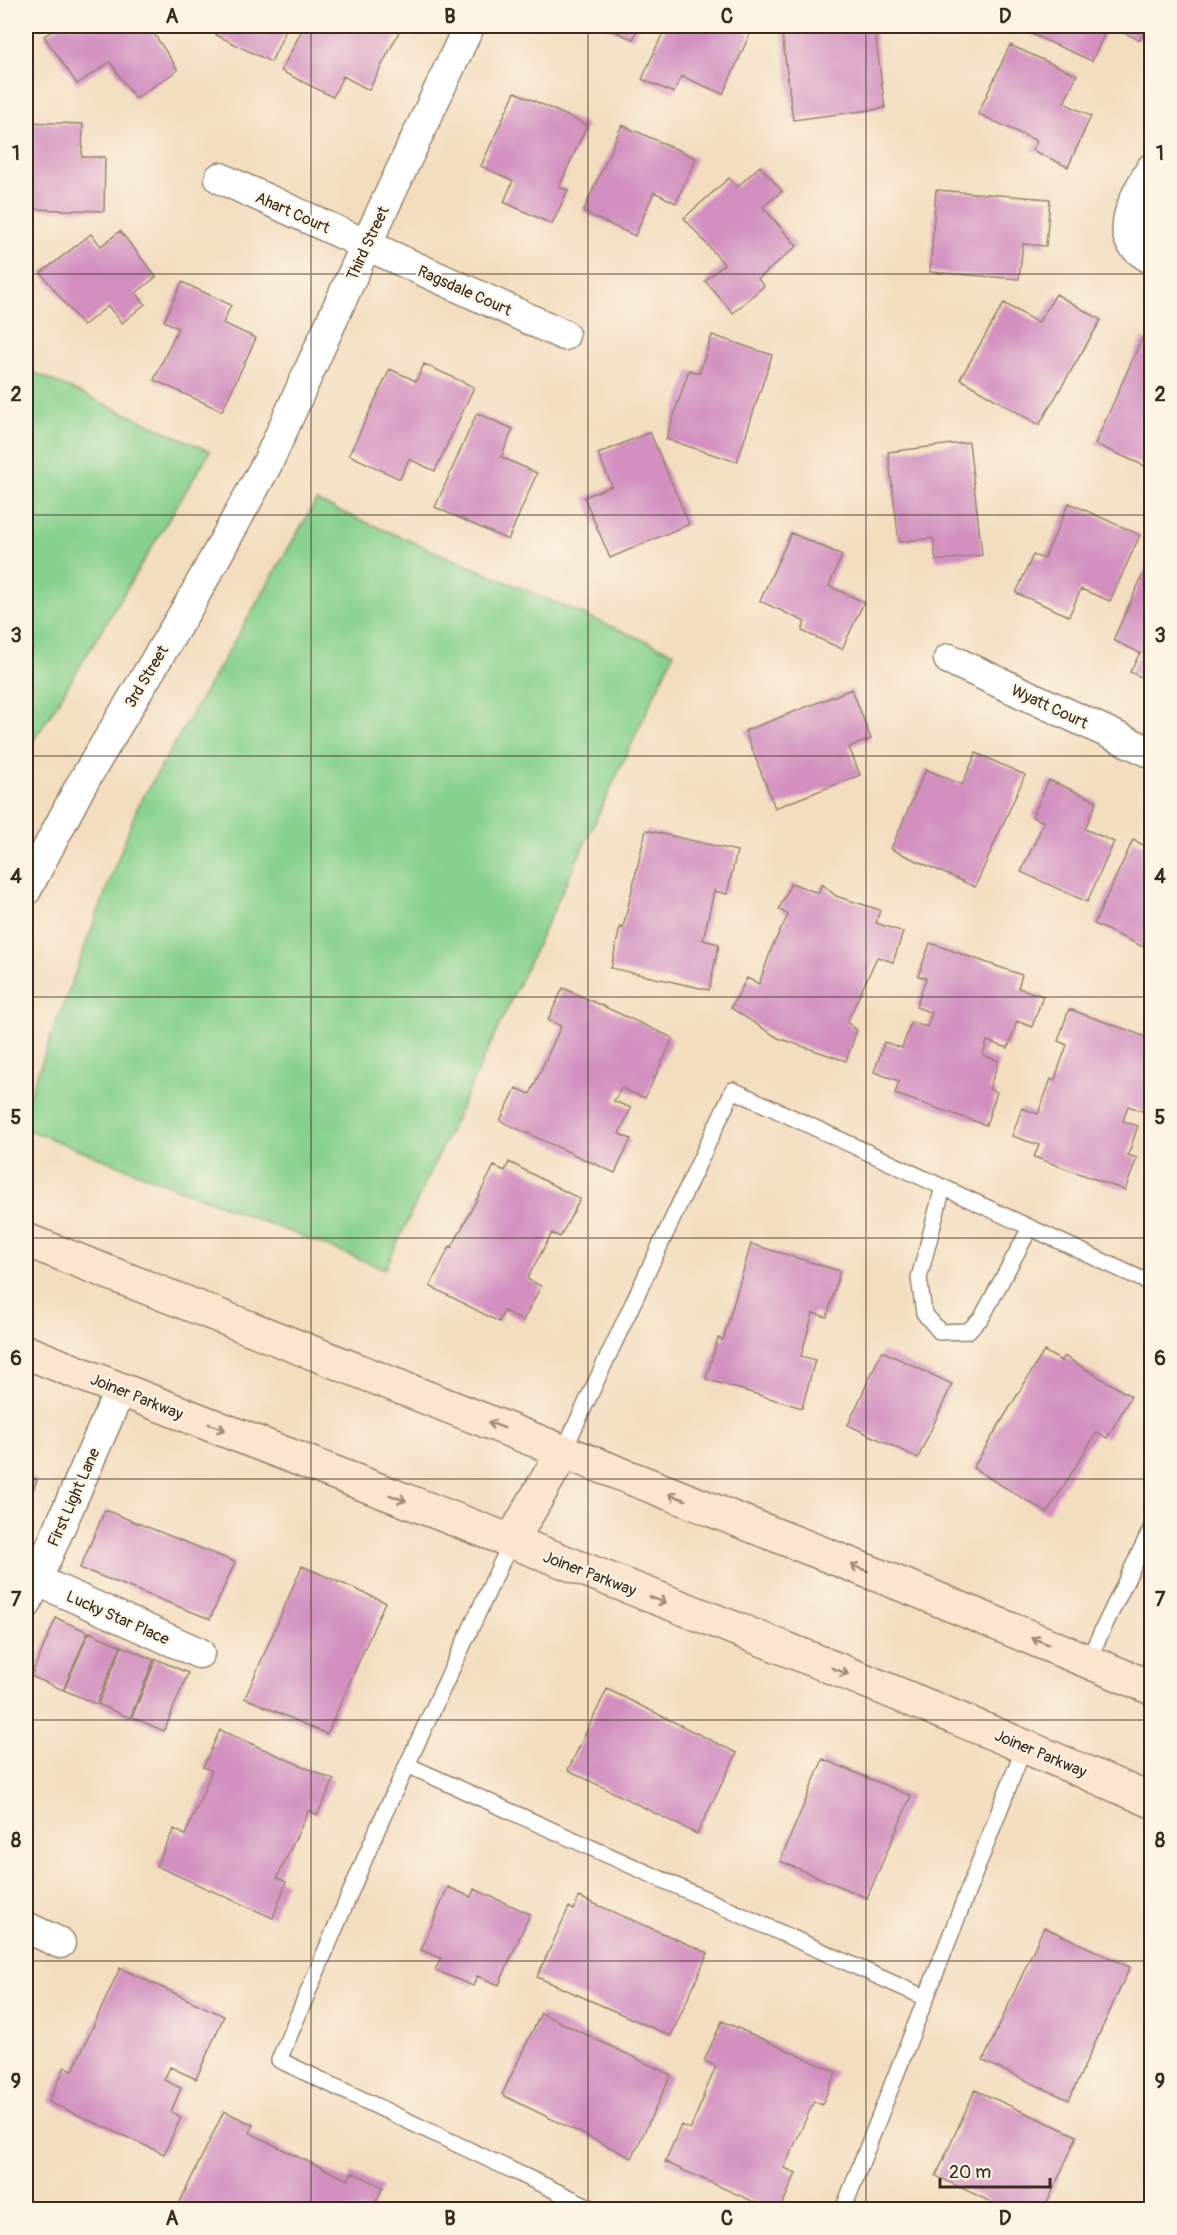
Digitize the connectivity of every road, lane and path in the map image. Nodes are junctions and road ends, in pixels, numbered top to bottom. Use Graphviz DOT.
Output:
graph roads {
  1 [pos="469,26"];
  2 [pos="1152,168"];
  3 [pos="220,178"];
  4 [pos="366,245"];
  5 [pos="1152,259"];
  6 [pos="564,335"];
  7 [pos="268,462"];
  8 [pos="949,659"];
  9 [pos="1152,753"];
  10 [pos="26,890"];
  11 [pos="943,1187"];
  12 [pos="1030,1228"];
  13 [pos="26,1240"];
  14 [pos="1152,1284"];
  15 [pos="26,1352"];
  16 [pos="120,1390"];
  17 [pos="563,1452"];
  18 [pos="1152,1527"];
  19 [pos="511,1542"];
  20 [pos="29,1588"];
  21 [pos="199,1653"];
  22 [pos="1088,1660"];
  23 [pos="1152,1688"];
  24 [pos="1025,1745"];
  25 [pos="406,1765"];
  26 [pos="1152,1801"];
  27 [pos="26,1927"];
  28 [pos="60,1943"];
  29 [pos="926,1998"];
  30 [pos="596,2210"];
  31 [pos="843,2210"];
  1 -- 4 [label="street, Third Street"];
  2 -- 5 [label="street"];
  3 -- 4 [label="street, Ahart Court"];
  4 -- 6 [label="street, Ragsdale Court"];
  4 -- 7 [label="street, Third Street"];
  7 -- 10 [label="street, 3rd Street"];
  8 -- 9 [label="street, Wyatt Court"];
  11 -- 12 [label="lane"];
  11 -- 12 [label="lane"];
  11 -- 17 [label="lane"];
  12 -- 14 [label="lane"];
  17 -- 13 [label="main road, one-way"];
  15 -- 16 [label="main road, Joiner Parkway"];
  16 -- 19 [label="main road, Joiner Parkway, one-way"];
  16 -- 20 [label="street, First Light Lane"];
  17 -- 19 [label="main road"];
  22 -- 17 [label="main road, one-way"];
  18 -- 22 [label="lane"];
  19 -- 24 [label="main road, Joiner Parkway, one-way"];
  19 -- 25 [label="lane"];
  20 -- 21 [label="street, Lucky Star Place"];
  22 -- 23 [label="main road"];
  24 -- 26 [label="main road, Joiner Parkway"];
  24 -- 29 [label="lane"];
  25 -- 29 [label="lane"];
  25 -- 30 [label="lane"];
  27 -- 28 [label="street"];
  29 -- 31 [label="lane"];
}
